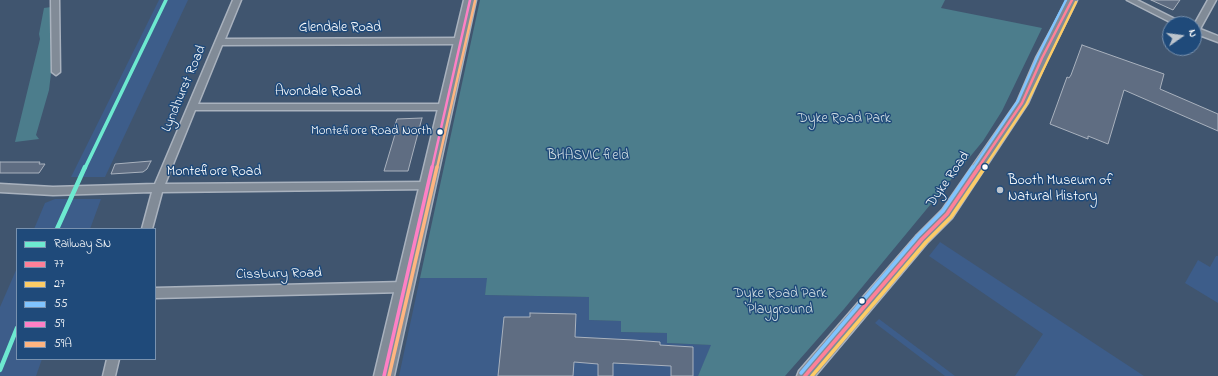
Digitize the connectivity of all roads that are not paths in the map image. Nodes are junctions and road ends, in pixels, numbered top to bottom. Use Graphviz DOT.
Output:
graph roads {
  1 [pos="55,0"];
  2 [pos="237,0"];
  3 [pos="470,0"];
  4 [pos="1072,0"];
  5 [pos="1131,0"];
  6 [pos="1212,0"];
  7 [pos="1164,16"];
  8 [pos="1202,18"];
  9 [pos="1202,33"];
  10 [pos="1218,39"];
  11 [pos="461,41"];
  12 [pos="219,42"];
  13 [pos="56,72"];
  14 [pos="192,107"];
  15 [pos="445,107"];
  16 [pos="427,186"];
  17 [pos="158,188"];
  18 [pos="1,191"];
  19 [pos="147,228"];
  20 [pos="404,286"];
  21 [pos="156,293"];
  22 [pos="114,360"];
  23 [pos="109,376"];
  24 [pos="384,376"];
  25 [pos="805,376"];
  1 -- 13 [label="street"];
  2 -- 12 [label="street, Lyndhurst Road"];
  3 -- 11 [label="main road"];
  4 -- 25 [label="street, Dyke Road"];
  5 -- 7 [label="street"];
  6 -- 8 [label="street"];
  9 -- 10 [label="street"];
  11 -- 12 [label="street, Glendale Road"];
  11 -- 15 [label="main road"];
  12 -- 14 [label="street, Lyndhurst Road"];
  14 -- 15 [label="street, Avondale Road"];
  14 -- 17 [label="street, Lyndhurst Road"];
  15 -- 16 [label="main road"];
  16 -- 17 [label="street, Montefiore Road"];
  16 -- 20 [label="main road"];
  17 -- 18 [label="street, Montefiore Road"];
  17 -- 19 [label="street, Lyndhurst Road"];
  20 -- 21 [label="street, Cissbury Road"];
  20 -- 24 [label="main road"];
  22 -- 23 [label="street"];
}
